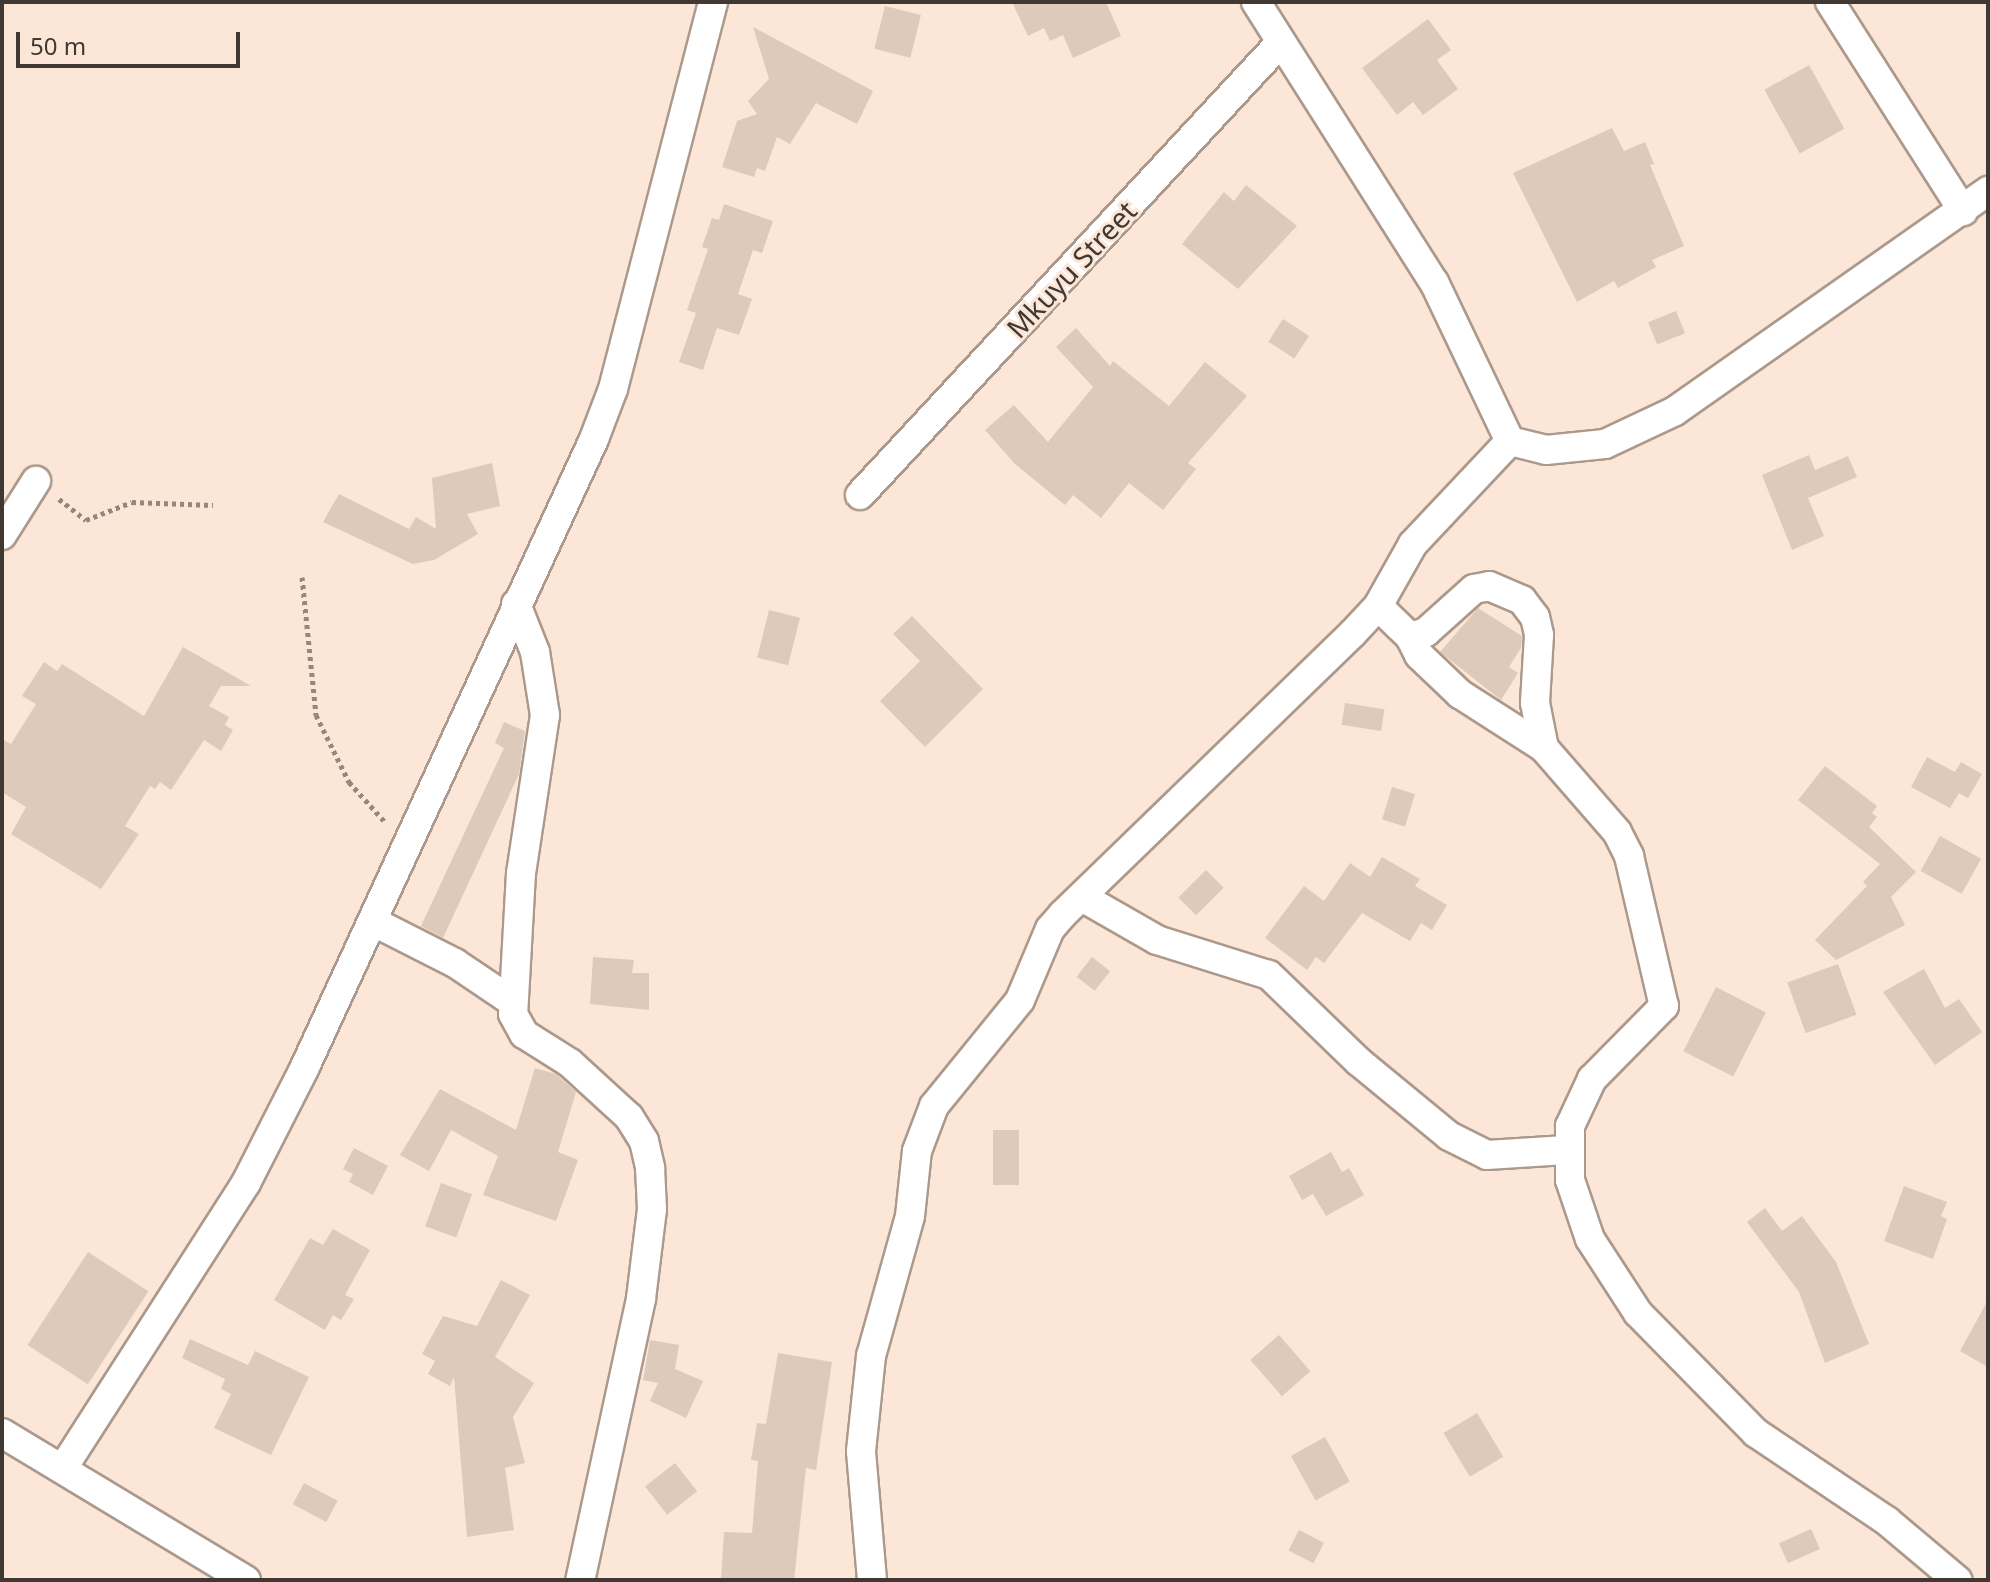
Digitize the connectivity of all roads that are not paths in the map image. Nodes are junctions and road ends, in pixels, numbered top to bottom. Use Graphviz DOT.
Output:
graph roads {
  1 [pos="713,2"];
  2 [pos="1256,2"];
  3 [pos="1830,2"];
  4 [pos="1281,42"];
  5 [pos="1988,191"];
  6 [pos="1963,211"];
  7 [pos="1510,441"];
  8 [pos="36,481"];
  9 [pos="860,495"];
  10 [pos="2,535"];
  11 [pos="516,604"];
  12 [pos="1378,606"];
  13 [pos="1410,637"];
  14 [pos="1544,748"];
  15 [pos="1082,897"];
  16 [pos="376,923"];
  17 [pos="513,1002"];
  18 [pos="1566,1150"];
  19 [pos="2,1433"];
  20 [pos="63,1468"];
  21 [pos="246,1580"];
  22 [pos="580,1580"];
  23 [pos="872,1580"];
  24 [pos="1957,1580"];
  1 -- 11 [label="street"];
  2 -- 4 [label="street"];
  3 -- 6 [label="street"];
  4 -- 7 [label="street"];
  4 -- 9 [label="street, Mkuyu Street"];
  5 -- 6 [label="street"];
  6 -- 7 [label="street"];
  7 -- 12 [label="street"];
  8 -- 10 [label="street"];
  11 -- 16 [label="street"];
  11 -- 17 [label="street"];
  12 -- 13 [label="street"];
  12 -- 15 [label="street"];
  13 -- 14 [label="street"];
  13 -- 14 [label="street"];
  14 -- 18 [label="street"];
  15 -- 18 [label="street"];
  15 -- 23 [label="street"];
  16 -- 17 [label="street"];
  16 -- 20 [label="street"];
  17 -- 22 [label="street"];
  18 -- 24 [label="street"];
  19 -- 20 [label="street"];
  20 -- 21 [label="street"];
}
